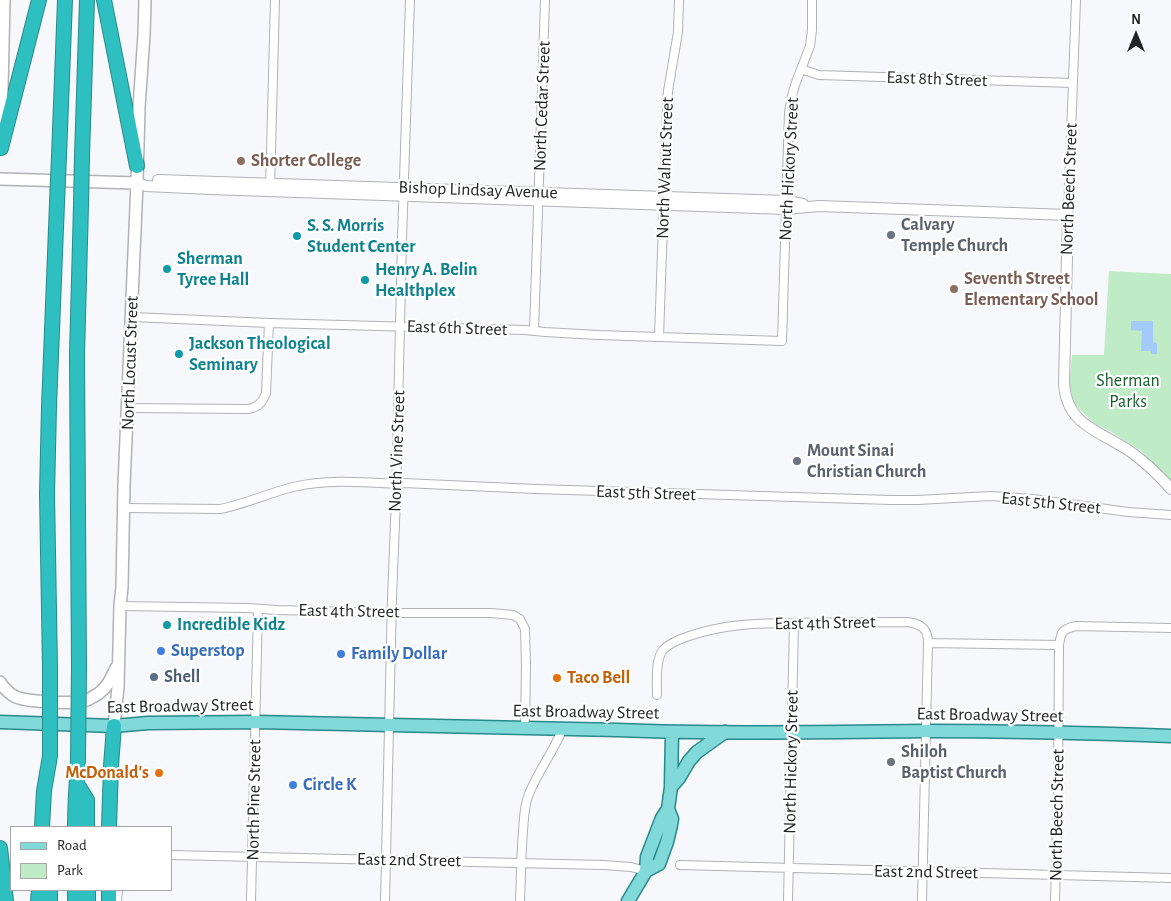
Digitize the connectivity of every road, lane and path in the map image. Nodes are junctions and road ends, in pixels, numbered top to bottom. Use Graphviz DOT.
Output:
graph roads {
  1 [pos="4,0"];
  2 [pos="39,0"];
  3 [pos="64,0"];
  4 [pos="87,0"];
  5 [pos="104,0"];
  6 [pos="145,0"];
  7 [pos="274,0"];
  8 [pos="410,0"];
  9 [pos="545,0"];
  10 [pos="679,0"];
  11 [pos="812,0"];
  12 [pos="1076,0"];
  13 [pos="2,46"];
  14 [pos="801,69"];
  15 [pos="1073,83"];
  16 [pos="1,148"];
  17 [pos="0,153"];
  18 [pos="137,166"];
  19 [pos="0,179"];
  20 [pos="137,183"];
  21 [pos="270,187"];
  22 [pos="404,192"];
  23 [pos="539,196"];
  24 [pos="664,201"];
  25 [pos="786,205"];
  26 [pos="1068,215"];
  27 [pos="132,317"];
  28 [pos="269,323"];
  29 [pos="400,326"];
  30 [pos="534,331"];
  31 [pos="659,337"];
  32 [pos="782,341"];
  33 [pos="128,408"];
  34 [pos="397,484"];
  35 [pos="1171,489"];
  36 [pos="124,508"];
  37 [pos="1171,515"];
  38 [pos="120,606"];
  39 [pos="258,609"];
  40 [pos="392,613"];
  41 [pos="794,622"];
  42 [pos="1171,628"];
  43 [pos="928,643"];
  44 [pos="1059,645"];
  45 [pos="117,665"];
  46 [pos="0,682"];
  47 [pos="657,695"];
  48 [pos="0,722"];
  49 [pos="256,722"];
  50 [pos="114,726"];
  51 [pos="389,726"];
  52 [pos="524,728"];
  53 [pos="563,728"];
  54 [pos="925,731"];
  55 [pos="672,732"];
  56 [pos="725,732"];
  57 [pos="792,732"];
  58 [pos="1058,733"];
  59 [pos="1171,736"];
  60 [pos="50,756"];
  61 [pos="77,784"];
  62 [pos="671,787"];
  63 [pos="42,826"];
  64 [pos="50,826"];
  65 [pos="75,826"];
  66 [pos="87,826"];
  67 [pos="109,826"];
  68 [pos="0,848"];
  69 [pos="172,855"];
  70 [pos="252,857"];
  71 [pos="386,860"];
  72 [pos="521,863"];
  73 [pos="680,866"];
  74 [pos="789,868"];
  75 [pos="646,871"];
  76 [pos="922,872"];
  77 [pos="1055,875"];
  78 [pos="1171,878"];
  79 [pos="6,901"];
  80 [pos="251,901"];
  81 [pos="385,901"];
  82 [pos="520,901"];
  83 [pos="628,901"];
  84 [pos="788,901"];
  85 [pos="922,901"];
  86 [pos="1055,901"];
  1 -- 13 [label="main road"];
  2 -- 16 [label="highway"];
  3 -- 60 [label="highway, bridge"];
  4 -- 61 [label="highway, bridge"];
  5 -- 18 [label="highway"];
  6 -- 18 [label="main road, North Locust Street"];
  7 -- 21 [label="street"];
  8 -- 22 [label="street, North Vine Street"];
  9 -- 23 [label="street, North Cedar Street"];
  10 -- 24 [label="street, North Walnut Street"];
  11 -- 14 [label="street, North Hickory Street"];
  12 -- 15 [label="street, North Beech Street"];
  13 -- 16 [label="main road"];
  14 -- 15 [label="street, East 8th Street"];
  14 -- 25 [label="street, North Hickory Street"];
  15 -- 26 [label="street, North Beech Street"];
  16 -- 17 [label="main road"];
  18 -- 20 [label="main road, North Locust Street"];
  19 -- 20 [label="main road, Bishop Lindsay Avenue"];
  20 -- 21 [label="street, Bishop Lindsay Avenue"];
  20 -- 27 [label="main road, North Locust Street"];
  21 -- 22 [label="street, Bishop Lindsay Avenue"];
  22 -- 23 [label="street, Bishop Lindsay Avenue"];
  22 -- 29 [label="street, North Vine Street"];
  23 -- 24 [label="street, Bishop Lindsay Avenue"];
  23 -- 30 [label="street, North Cedar Street"];
  24 -- 25 [label="street, Bishop Lindsay Avenue"];
  24 -- 31 [label="street, North Walnut Street"];
  25 -- 26 [label="street, Bishop Lindsay Avenue"];
  25 -- 32 [label="street, North Hickory Street"];
  26 -- 35 [label="street, North Beech Street"];
  27 -- 28 [label="street, East 6th Street"];
  27 -- 33 [label="main road, North Locust Street"];
  28 -- 29 [label="street, East 6th Street"];
  28 -- 33 [label="street"];
  29 -- 30 [label="street, East 6th Street"];
  29 -- 34 [label="street, North Vine Street"];
  30 -- 31 [label="street, East 6th Street"];
  31 -- 32 [label="street, East 6th Street"];
  33 -- 36 [label="main road, North Locust Street"];
  34 -- 36 [label="street, East 5th Street"];
  34 -- 37 [label="street, East 5th Street"];
  34 -- 40 [label="street, North Vine Street"];
  36 -- 38 [label="main road, North Locust Street"];
  38 -- 39 [label="street, East 4th Street"];
  38 -- 45 [label="main road, North Locust Street"];
  39 -- 40 [label="street, East 4th Street"];
  39 -- 49 [label="street, North Pine Street"];
  40 -- 51 [label="street, North Vine Street"];
  40 -- 52 [label="street, East 4th Street"];
  41 -- 43 [label="street, East 4th Street"];
  41 -- 47 [label="street, East 4th Street"];
  41 -- 57 [label="street, North Hickory Street"];
  42 -- 44 [label="street"];
  43 -- 44 [label="street"];
  43 -- 54 [label="street"];
  44 -- 58 [label="street, North Beech Street"];
  45 -- 46 [label="main road"];
  45 -- 50 [label="main road, North Locust Street"];
  48 -- 50 [label="main road, East Broadway Street"];
  49 -- 50 [label="main road, East Broadway Street"];
  49 -- 51 [label="main road, East Broadway Street"];
  49 -- 70 [label="street, North Pine Street"];
  50 -- 67 [label="highway"];
  51 -- 52 [label="main road, East Broadway Street"];
  51 -- 71 [label="street, North Vine Street"];
  52 -- 53 [label="main road, East Broadway Street"];
  53 -- 55 [label="main road, East Broadway Street"];
  53 -- 72 [label="street"];
  54 -- 57 [label="main road, East Broadway Street"];
  54 -- 58 [label="main road, East Broadway Street"];
  54 -- 76 [label="street"];
  55 -- 56 [label="main road, East Broadway Street"];
  55 -- 62 [label="main road"];
  56 -- 57 [label="main road, East Broadway Street"];
  56 -- 62 [label="main road"];
  57 -- 74 [label="street, North Hickory Street"];
  58 -- 59 [label="main road, East Broadway Street"];
  58 -- 77 [label="street, North Beech Street"];
  60 -- 63 [label="highway"];
  60 -- 64 [label="highway"];
  61 -- 65 [label="highway"];
  61 -- 66 [label="highway"];
  62 -- 75 [label="main road"];
  68 -- 79 [label="highway"];
  69 -- 70 [label="street, East 2nd Street"];
  70 -- 71 [label="street, East 2nd Street"];
  70 -- 80 [label="street, North Pine Street"];
  71 -- 72 [label="street, East 2nd Street"];
  71 -- 81 [label="street, North Vine Street"];
  72 -- 75 [label="street, East 2nd Street"];
  72 -- 82 [label="street"];
  73 -- 74 [label="street, East 2nd Street"];
  74 -- 76 [label="street, East 2nd Street"];
  74 -- 84 [label="street, North Hickory Street"];
  75 -- 83 [label="main road"];
  76 -- 77 [label="street, East 2nd Street"];
  76 -- 85 [label="street"];
  77 -- 78 [label="street, East 2nd Street"];
  77 -- 86 [label="street, North Beech Street"];
}
